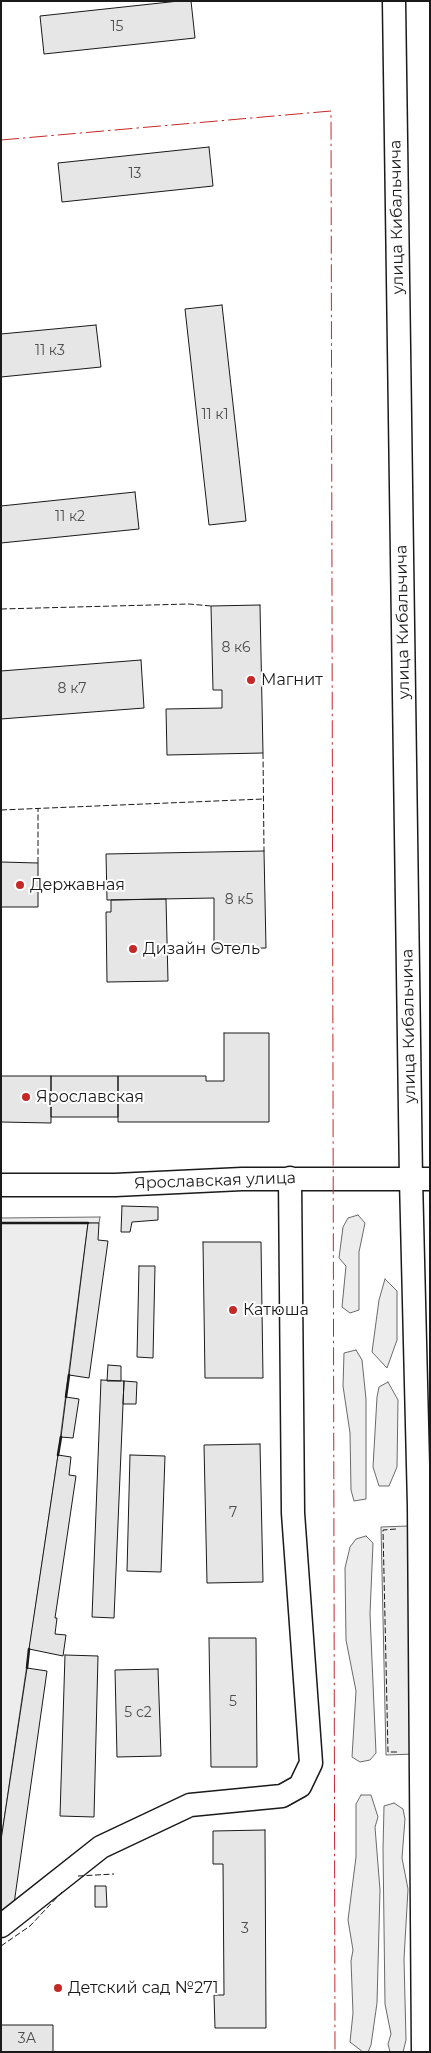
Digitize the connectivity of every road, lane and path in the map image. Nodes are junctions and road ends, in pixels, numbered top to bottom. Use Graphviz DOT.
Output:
graph roads {
  1 [pos="394,1"];
  2 [pos="290,1178"];
  3 [pos="420,1179"];
  4 [pos="1,1185"];
  5 [pos="1,1926"];
  6 [pos="423,2052"];
  1 -- 3 [label="street, улица Кибальчича"];
  2 -- 3 [label="street, Ярославская улица"];
  2 -- 4 [label="street, Ярославская улица"];
  2 -- 5 [label="street"];
  3 -- 6 [label="street, улица Кибальчича"];
}
